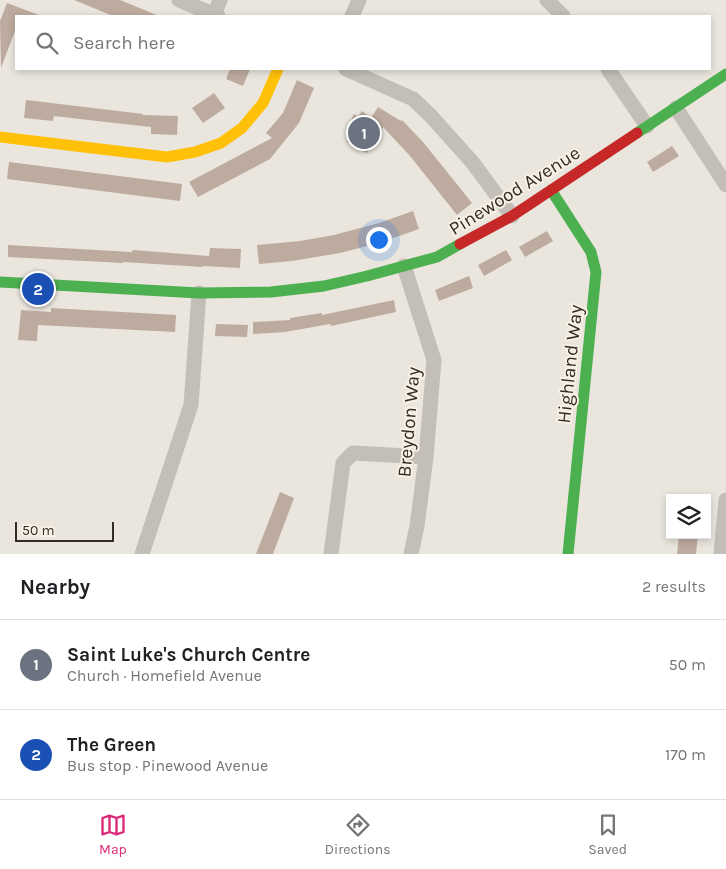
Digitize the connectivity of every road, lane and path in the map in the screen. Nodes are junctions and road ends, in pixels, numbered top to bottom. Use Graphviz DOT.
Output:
graph roads {
  1 [pos="179,0"];
  2 [pos="220,0"];
  3 [pos="359,0"];
  4 [pos="547,0"];
  5 [pos="214,15"];
  6 [pos="216,15"];
  7 [pos="352,15"];
  8 [pos="562,15"];
  9 [pos="278,70"];
  10 [pos="348,70"];
  11 [pos="609,70"];
  12 [pos="726,74"];
  13 [pos="676,108"];
  14 [pos="648,126"];
  15 [pos="0,137"];
  16 [pos="726,185"];
  17 [pos="551,190"];
  18 [pos="512,216"];
  19 [pos="404,266"];
  20 [pos="0,282"];
  21 [pos="199,294"];
  22 [pos="426,457"];
  23 [pos="726,500"];
  24 [pos="142,554"];
  25 [pos="331,554"];
  26 [pos="411,554"];
  27 [pos="568,554"];
  28 [pos="721,554"];
  1 -- 5 [label="street"];
  2 -- 6 [label="street"];
  3 -- 7 [label="street"];
  4 -- 8 [label="street"];
  9 -- 15 [label="street"];
  10 -- 18 [label="street"];
  11 -- 14 [label="street"];
  12 -- 13 [label="street, Pinewood Avenue"];
  13 -- 14 [label="street, Pinewood Avenue"];
  13 -- 16 [label="street"];
  14 -- 17 [label="street, Pinewood Avenue"];
  17 -- 18 [label="street, Pinewood Avenue"];
  17 -- 27 [label="street, Highland Way"];
  18 -- 19 [label="street, Pinewood Avenue"];
  19 -- 21 [label="street, Pinewood Avenue"];
  19 -- 22 [label="street, Breydon Way"];
  20 -- 21 [label="street, Pinewood Avenue"];
  21 -- 24 [label="street"];
  22 -- 25 [label="street"];
  22 -- 26 [label="street, Breydon Way"];
  23 -- 28 [label="street"];
}
